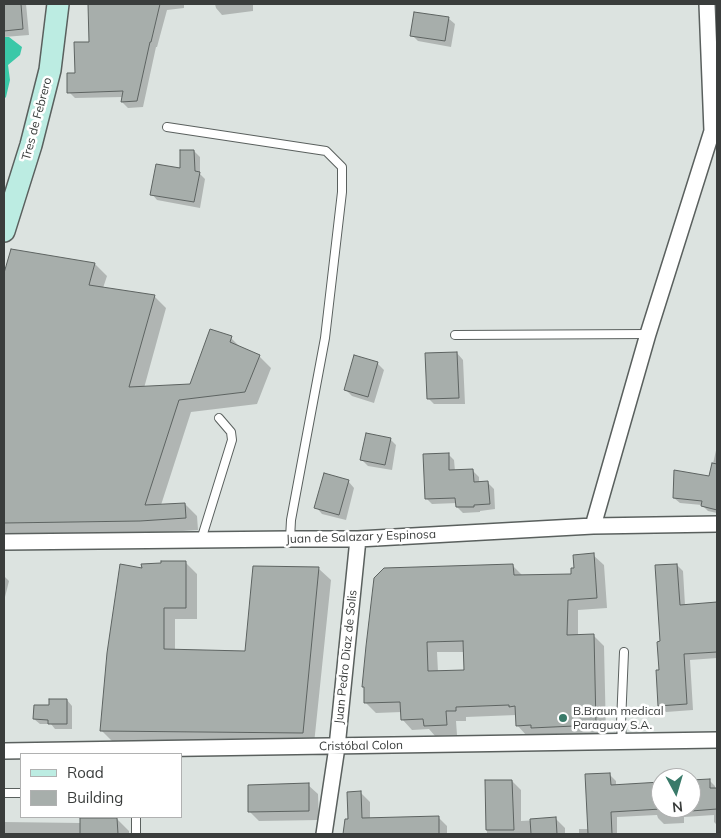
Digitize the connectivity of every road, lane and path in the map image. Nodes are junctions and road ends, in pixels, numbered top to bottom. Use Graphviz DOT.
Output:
graph roads {
  1 [pos="58,4"];
  2 [pos="707,4"];
  3 [pos="167,127"];
  4 [pos="715,132"];
  5 [pos="4,231"];
  6 [pos="648,334"];
  7 [pos="455,335"];
  8 [pos="219,418"];
  9 [pos="717,524"];
  10 [pos="593,526"];
  11 [pos="290,539"];
  12 [pos="358,539"];
  13 [pos="201,540"];
  14 [pos="4,542"];
  15 [pos="624,652"];
  16 [pos="717,740"];
  17 [pos="622,742"];
  18 [pos="336,747"];
  19 [pos="4,751"];
  20 [pos="4,793"];
  21 [pos="20,793"];
  22 [pos="136,818"];
  23 [pos="136,834"];
  24 [pos="324,834"];
  1 -- 5 [label="street, Tres de Febrero"];
  2 -- 4 [label="street"];
  3 -- 11 [label="lane"];
  4 -- 6 [label="street"];
  6 -- 7 [label="lane"];
  6 -- 10 [label="street"];
  8 -- 13 [label="lane"];
  9 -- 10 [label="street, Juan de Salazar y Espinosa"];
  10 -- 12 [label="street, Juan de Salazar y Espinosa"];
  11 -- 12 [label="street, Juan de Salazar y Espinosa"];
  11 -- 13 [label="street, Juan de Salazar y Espinosa"];
  12 -- 18 [label="street, Juan Pedro Diaz de Solis"];
  13 -- 14 [label="street, Juan de Salazar y Espinosa"];
  15 -- 17 [label="lane"];
  16 -- 17 [label="street, Cristóbal Colon"];
  17 -- 18 [label="street, Cristóbal Colon"];
  18 -- 19 [label="street, Cristóbal Colon"];
  18 -- 24 [label="street, Juan Pedro Diaz de Solis"];
  20 -- 21 [label="lane"];
  22 -- 23 [label="lane"];
}
